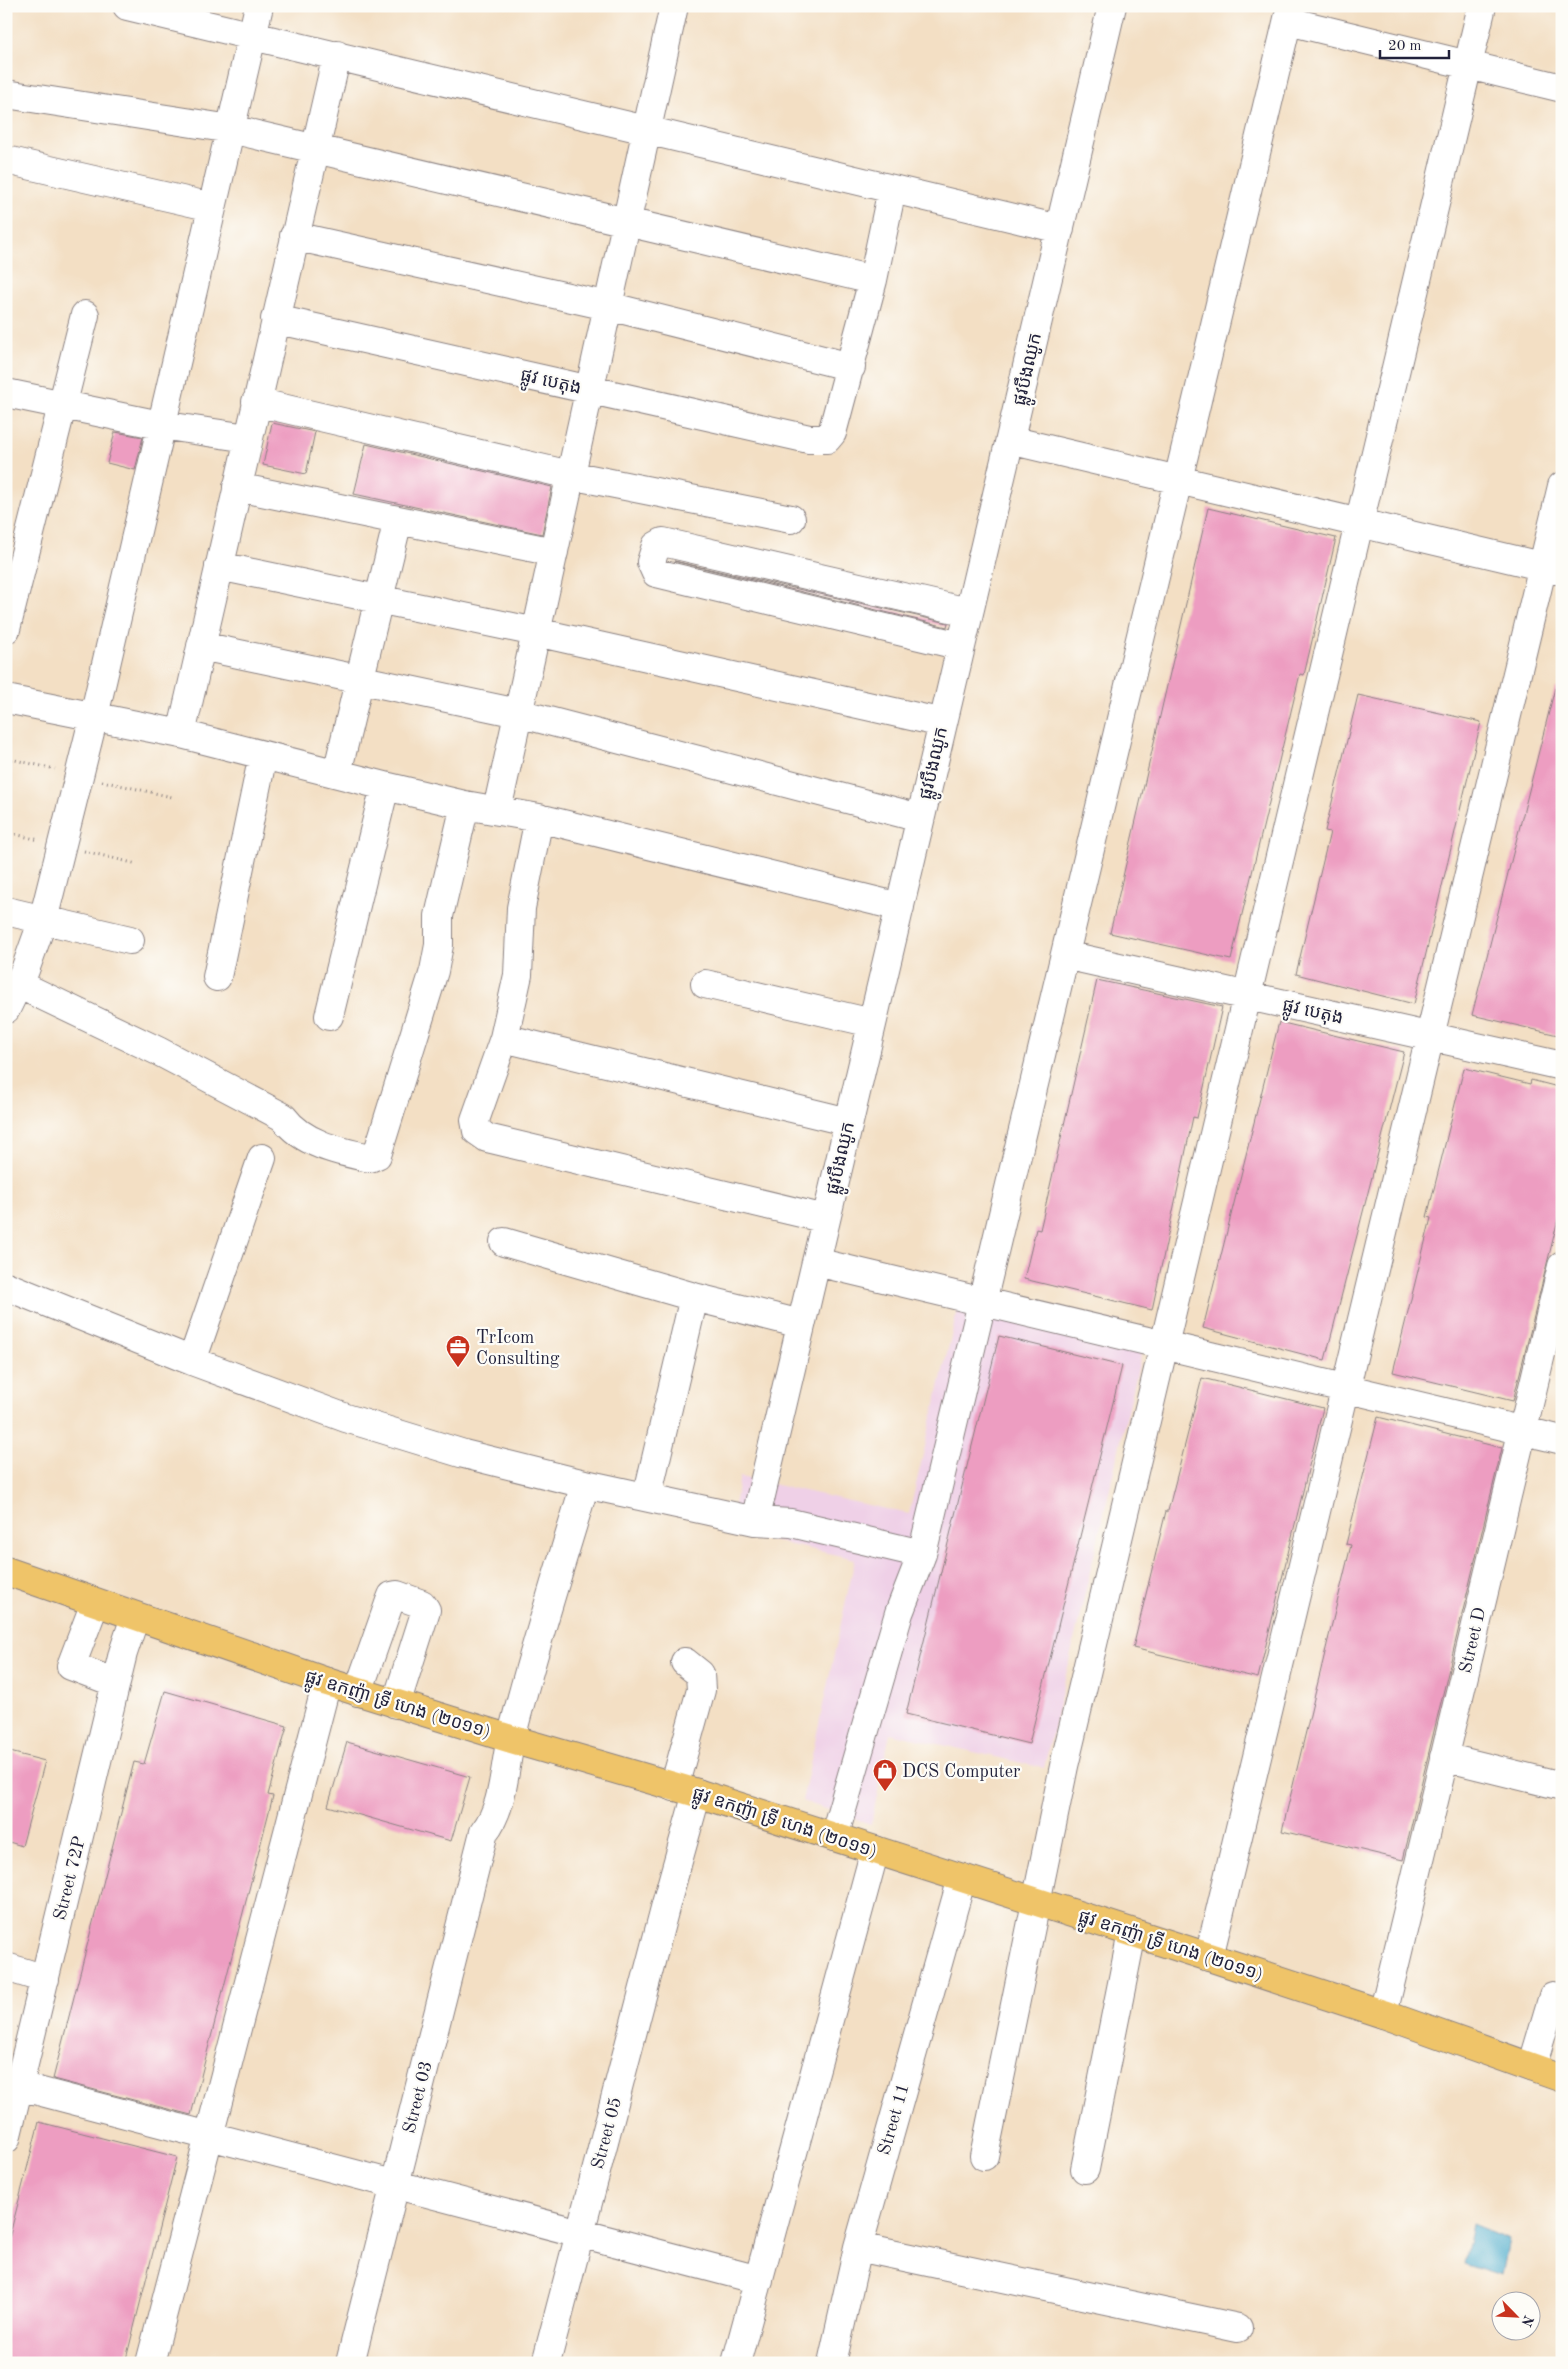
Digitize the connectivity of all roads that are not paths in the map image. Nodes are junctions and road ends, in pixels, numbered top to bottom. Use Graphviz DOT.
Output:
graph roads {
  1 [pos="127,6"];
  2 [pos="259,6"];
  3 [pos="674,6"];
  4 [pos="1112,6"];
  5 [pos="1482,6"];
  6 [pos="1290,13"];
  7 [pos="252,34"];
  8 [pos="336,55"];
  9 [pos="1468,65"];
  10 [pos="1562,88"];
  11 [pos="6,94"];
  12 [pos="231,128"];
  13 [pos="647,130"];
  14 [pos="314,147"];
  15 [pos="6,160"];
  16 [pos="892,189"];
  17 [pos="212,207"];
  18 [pos="627,220"];
  19 [pos="1060,229"];
  20 [pos="294,236"];
  21 [pos="873,280"];
  22 [pos="608,306"];
  23 [pos="85,315"];
  24 [pos="275,320"];
  25 [pos="851,367"];
  26 [pos="589,390"];
  27 [pos="6,393"];
  28 [pos="256,402"];
  29 [pos="64,406"];
  30 [pos="160,425"];
  31 [pos="248,438"];
  32 [pos="1010,440"];
  33 [pos="570,474"];
  34 [pos="1178,480"];
  35 [pos="1562,486"];
  36 [pos="237,487"];
  37 [pos="792,519"];
  38 [pos="398,520"];
  39 [pos="1359,523"];
  40 [pos="554,552"];
  41 [pos="219,566"];
  42 [pos="1552,569"];
  43 [pos="379,600"];
  44 [pos="968,612"];
  45 [pos="6,629"];
  46 [pos="536,632"];
  47 [pos="201,646"];
  48 [pos="961,646"];
  49 [pos="360,680"];
  50 [pos="6,699"];
  51 [pos="518,713"];
  52 [pos="94,716"];
  53 [pos="943,723"];
  54 [pos="181,734"];
  55 [pos="263,755"];
  56 [pos="337,773"];
  57 [pos="384,786"];
  58 [pos="465,805"];
  59 [pos="496,810"];
  60 [pos="539,818"];
  61 [pos="920,818"];
  62 [pos="900,907"];
  63 [pos="6,911"];
  64 [pos="43,920"];
  65 [pos="130,940"];
  66 [pos="1065,955"];
  67 [pos="218,977"];
  68 [pos="705,984"];
  69 [pos="1246,996"];
  70 [pos="10,998"];
  71 [pos="329,1016"];
  72 [pos="872,1023"];
  73 [pos="1430,1037"];
  74 [pos="504,1038"];
  75 [pos="1562,1066"];
  76 [pos="849,1122"];
  77 [pos="262,1158"];
  78 [pos="826,1219"];
  79 [pos="504,1242"];
  80 [pos="816,1262"];
  81 [pos="1562,1266"];
  82 [pos="6,1286"];
  83 [pos="694,1297"];
  84 [pos="982,1301"];
  85 [pos="801,1324"];
  86 [pos="1163,1345"];
  87 [pos="192,1361"];
  88 [pos="1345,1388"];
  89 [pos="1522,1430"];
  90 [pos="1562,1440"];
  91 [pos="584,1484"];
  92 [pos="647,1497"];
  93 [pos="754,1521"];
  94 [pos="922,1554"];
  95 [pos="6,1571"];
  96 [pos="95,1603"];
  97 [pos="135,1617"];
  98 [pos="371,1654"];
  99 [pos="685,1662"];
  100 [pos="408,1667"];
  101 [pos="116,1682"];
  102 [pos="327,1682"];
  103 [pos="358,1692"];
  104 [pos="396,1704"];
  105 [pos="511,1739"];
  106 [pos="1444,1757"];
  107 [pos="1562,1786"];
  108 [pos="686,1790"];
  109 [pos="834,1837"];
  110 [pos="875,1850"];
  111 [pos="962,1878"];
  112 [pos="1035,1902"];
  113 [pos="1132,1933"];
  114 [pos="1209,1957"];
  115 [pos="6,1967"];
  116 [pos="44,1979"];
  117 [pos="1553,1996"];
  118 [pos="1383,2014"];
  119 [pos="1532,2067"];
  120 [pos="1562,2078"];
  121 [pos="19,2086"];
  122 [pos="209,2135"];
  123 [pos="6,2139"];
  124 [pos="984,2156"];
  125 [pos="1086,2169"];
  126 [pos="395,2184"];
  127 [pos="580,2233"];
  128 [pos="858,2247"];
  129 [pos="759,2280"];
  130 [pos="1238,2328"];
  131 [pos="150,2363"];
  132 [pos="350,2363"];
  133 [pos="546,2363"];
  134 [pos="736,2363"];
  135 [pos="832,2363"];
  1 -- 7 [label="street"];
  2 -- 7 [label="street"];
  3 -- 13 [label="street"];
  4 -- 19 [label="street, ផ្លូវបឹងឈូក"];
  5 -- 9 [label="street"];
  6 -- 9 [label="street"];
  6 -- 34 [label="street"];
  7 -- 8 [label="street"];
  7 -- 12 [label="street"];
  8 -- 13 [label="street"];
  8 -- 14 [label="street"];
  9 -- 10 [label="street"];
  9 -- 39 [label="street"];
  11 -- 12 [label="street"];
  12 -- 14 [label="street"];
  12 -- 17 [label="street"];
  13 -- 16 [label="street"];
  13 -- 18 [label="street"];
  14 -- 18 [label="street"];
  14 -- 20 [label="street"];
  15 -- 17 [label="street"];
  16 -- 19 [label="street"];
  16 -- 21 [label="street"];
  17 -- 30 [label="street"];
  18 -- 21 [label="street"];
  18 -- 22 [label="street"];
  19 -- 32 [label="street, ផ្លូវបឹងឈូក"];
  20 -- 22 [label="street"];
  20 -- 24 [label="street"];
  21 -- 25 [label="street"];
  22 -- 25 [label="street"];
  22 -- 26 [label="street"];
  23 -- 29 [label="street"];
  24 -- 26 [label="street, ផ្លូវ បេតុង"];
  24 -- 28 [label="street"];
  25 -- 26 [label="street, ផ្លូវ បេតុង"];
  26 -- 33 [label="street"];
  27 -- 29 [label="street"];
  28 -- 31 [label="street"];
  28 -- 33 [label="street"];
  29 -- 30 [label="street"];
  29 -- 45 [label="street"];
  30 -- 31 [label="street"];
  30 -- 52 [label="street"];
  31 -- 36 [label="street"];
  32 -- 34 [label="street"];
  32 -- 44 [label="street, ផ្លូវបឹងឈូក"];
  33 -- 37 [label="street"];
  33 -- 40 [label="street"];
  34 -- 39 [label="street"];
  34 -- 66 [label="street"];
  35 -- 42 [label="street"];
  36 -- 38 [label="street"];
  36 -- 41 [label="street"];
  38 -- 40 [label="street"];
  38 -- 43 [label="street"];
  39 -- 42 [label="street"];
  39 -- 69 [label="street"];
  40 -- 46 [label="street"];
  41 -- 43 [label="street"];
  41 -- 47 [label="street"];
  42 -- 73 [label="street"];
  43 -- 46 [label="street"];
  43 -- 49 [label="street"];
  44 -- 48 [label="street, ផ្លូវបឹងឈូក"];
  44 -- 48 [label="street"];
  46 -- 51 [label="street"];
  46 -- 53 [label="street"];
  47 -- 49 [label="street"];
  47 -- 54 [label="street"];
  48 -- 53 [label="street, ផ្លូវបឹងឈូក"];
  49 -- 51 [label="street"];
  49 -- 56 [label="street"];
  50 -- 52 [label="street"];
  51 -- 59 [label="street"];
  51 -- 61 [label="street"];
  52 -- 54 [label="street"];
  52 -- 64 [label="street"];
  53 -- 61 [label="street, ផ្លូវបឹងឈូក"];
  54 -- 55 [label="street"];
  55 -- 56 [label="street"];
  55 -- 67 [label="street"];
  56 -- 57 [label="street"];
  57 -- 58 [label="street"];
  57 -- 71 [label="street"];
  58 -- 59 [label="street"];
  58 -- 70 [label="street"];
  59 -- 60 [label="street"];
  60 -- 62 [label="street"];
  60 -- 74 [label="street"];
  61 -- 62 [label="street, ផ្លូវបឹងឈូក"];
  62 -- 72 [label="street, ផ្លូវបឹងឈូក"];
  63 -- 64 [label="street"];
  64 -- 65 [label="street"];
  64 -- 70 [label="street"];
  66 -- 69 [label="street, ផ្លូវ បេតុង"];
  66 -- 84 [label="street"];
  68 -- 72 [label="street"];
  69 -- 73 [label="street, ផ្លូវ បេតុង"];
  69 -- 86 [label="street"];
  72 -- 76 [label="street, ផ្លូវបឹងឈូក"];
  73 -- 75 [label="street, ផ្លូវ បេតុង"];
  73 -- 88 [label="street"];
  74 -- 76 [label="street"];
  74 -- 78 [label="street"];
  76 -- 78 [label="street, ផ្លូវបឹងឈូក"];
  77 -- 87 [label="street"];
  78 -- 80 [label="street, ផ្លូវបឹងឈូក"];
  79 -- 83 [label="street"];
  80 -- 84 [label="street"];
  80 -- 85 [label="street, ផ្លូវបឹងឈូក"];
  81 -- 89 [label="street, Street D"];
  82 -- 87 [label="street"];
  83 -- 85 [label="street"];
  83 -- 92 [label="street"];
  84 -- 86 [label="street"];
  84 -- 94 [label="street"];
  85 -- 93 [label="street, ផ្លូវបឹងឈូក"];
  86 -- 88 [label="street"];
  86 -- 112 [label="street"];
  87 -- 91 [label="street"];
  88 -- 89 [label="street"];
  88 -- 114 [label="street"];
  89 -- 90 [label="street"];
  89 -- 106 [label="street, Street D"];
  91 -- 92 [label="street"];
  91 -- 105 [label="street, Street 03"];
  92 -- 93 [label="street"];
  93 -- 94 [label="street"];
  94 -- 109 [label="street"];
  95 -- 96 [label="main road, ផ្លូវ ឧកញ៉ា ទ្រី ហេង (២០១១)"];
  96 -- 97 [label="main road, ផ្លូវ ឧកញ៉ា ទ្រី ហេង (២០១១)"];
  96 -- 101 [label="street"];
  97 -- 101 [label="street, Street 72P"];
  97 -- 102 [label="main road, ផ្លូវ ឧកញ៉ា ទ្រី ហេង (២០១១)"];
  98 -- 100 [label="street"];
  98 -- 100 [label="street"];
  98 -- 103 [label="street"];
  99 -- 108 [label="street, Street 05"];
  100 -- 104 [label="street"];
  101 -- 116 [label="street, Street 72P"];
  102 -- 103 [label="main road, ផ្លូវ ឧកញ៉ា ទ្រី ហេង (២០១១)"];
  102 -- 122 [label="street"];
  103 -- 104 [label="main road, ផ្លូវ ឧកញ៉ា ទ្រី ហេង (២០១១)"];
  104 -- 105 [label="main road, ផ្លូវ ឧកញ៉ា ទ្រី ហេង (២០១១)"];
  105 -- 108 [label="main road, ផ្លូវ ឧកញ៉ា ទ្រី ហេង (២០១១)"];
  105 -- 126 [label="street, Street 03"];
  106 -- 107 [label="street"];
  106 -- 118 [label="street, Street D"];
  108 -- 109 [label="main road, ផ្លូវ ឧកញ៉ា ទ្រី ហេង (២០១១)"];
  108 -- 127 [label="street, Street 05"];
  109 -- 110 [label="main road, ផ្លូវ ឧកញ៉ា ទ្រី ហេង (២០១១)"];
  110 -- 111 [label="main road, ផ្លូវ ឧកញ៉ា ទ្រី ហេង (២០១១)"];
  110 -- 129 [label="street"];
  111 -- 112 [label="main road, ផ្លូវ ឧកញ៉ា ទ្រី ហេង (២០១១)"];
  111 -- 128 [label="street, Street 11"];
  112 -- 113 [label="main road, ផ្លូវ ឧកញ៉ា ទ្រី ហេង (២០១១)"];
  112 -- 124 [label="street"];
  113 -- 114 [label="main road, ផ្លូវ ឧកញ៉ា ទ្រី ហេង (២០១១)"];
  113 -- 125 [label="street"];
  114 -- 118 [label="main road, ផ្លូវ ឧកញ៉ា ទ្រី ហេង (២០១១)"];
  115 -- 116 [label="street"];
  116 -- 121 [label="street, Street 72P"];
  117 -- 119 [label="street"];
  118 -- 119 [label="main road, ផ្លូវ ឧកញ៉ា ទ្រី ហេង (២០១១)"];
  119 -- 120 [label="main road, ផ្លូវ ឧកញ៉ា ទ្រី ហេង (២០១១)"];
  121 -- 122 [label="street"];
  121 -- 123 [label="street, Street 72P"];
  122 -- 126 [label="street"];
  122 -- 131 [label="street"];
  126 -- 127 [label="street"];
  126 -- 132 [label="street, Street 03"];
  127 -- 129 [label="street"];
  127 -- 133 [label="street, Street 05"];
  128 -- 130 [label="street"];
  128 -- 135 [label="street, Street 11"];
  129 -- 134 [label="street"];
}
